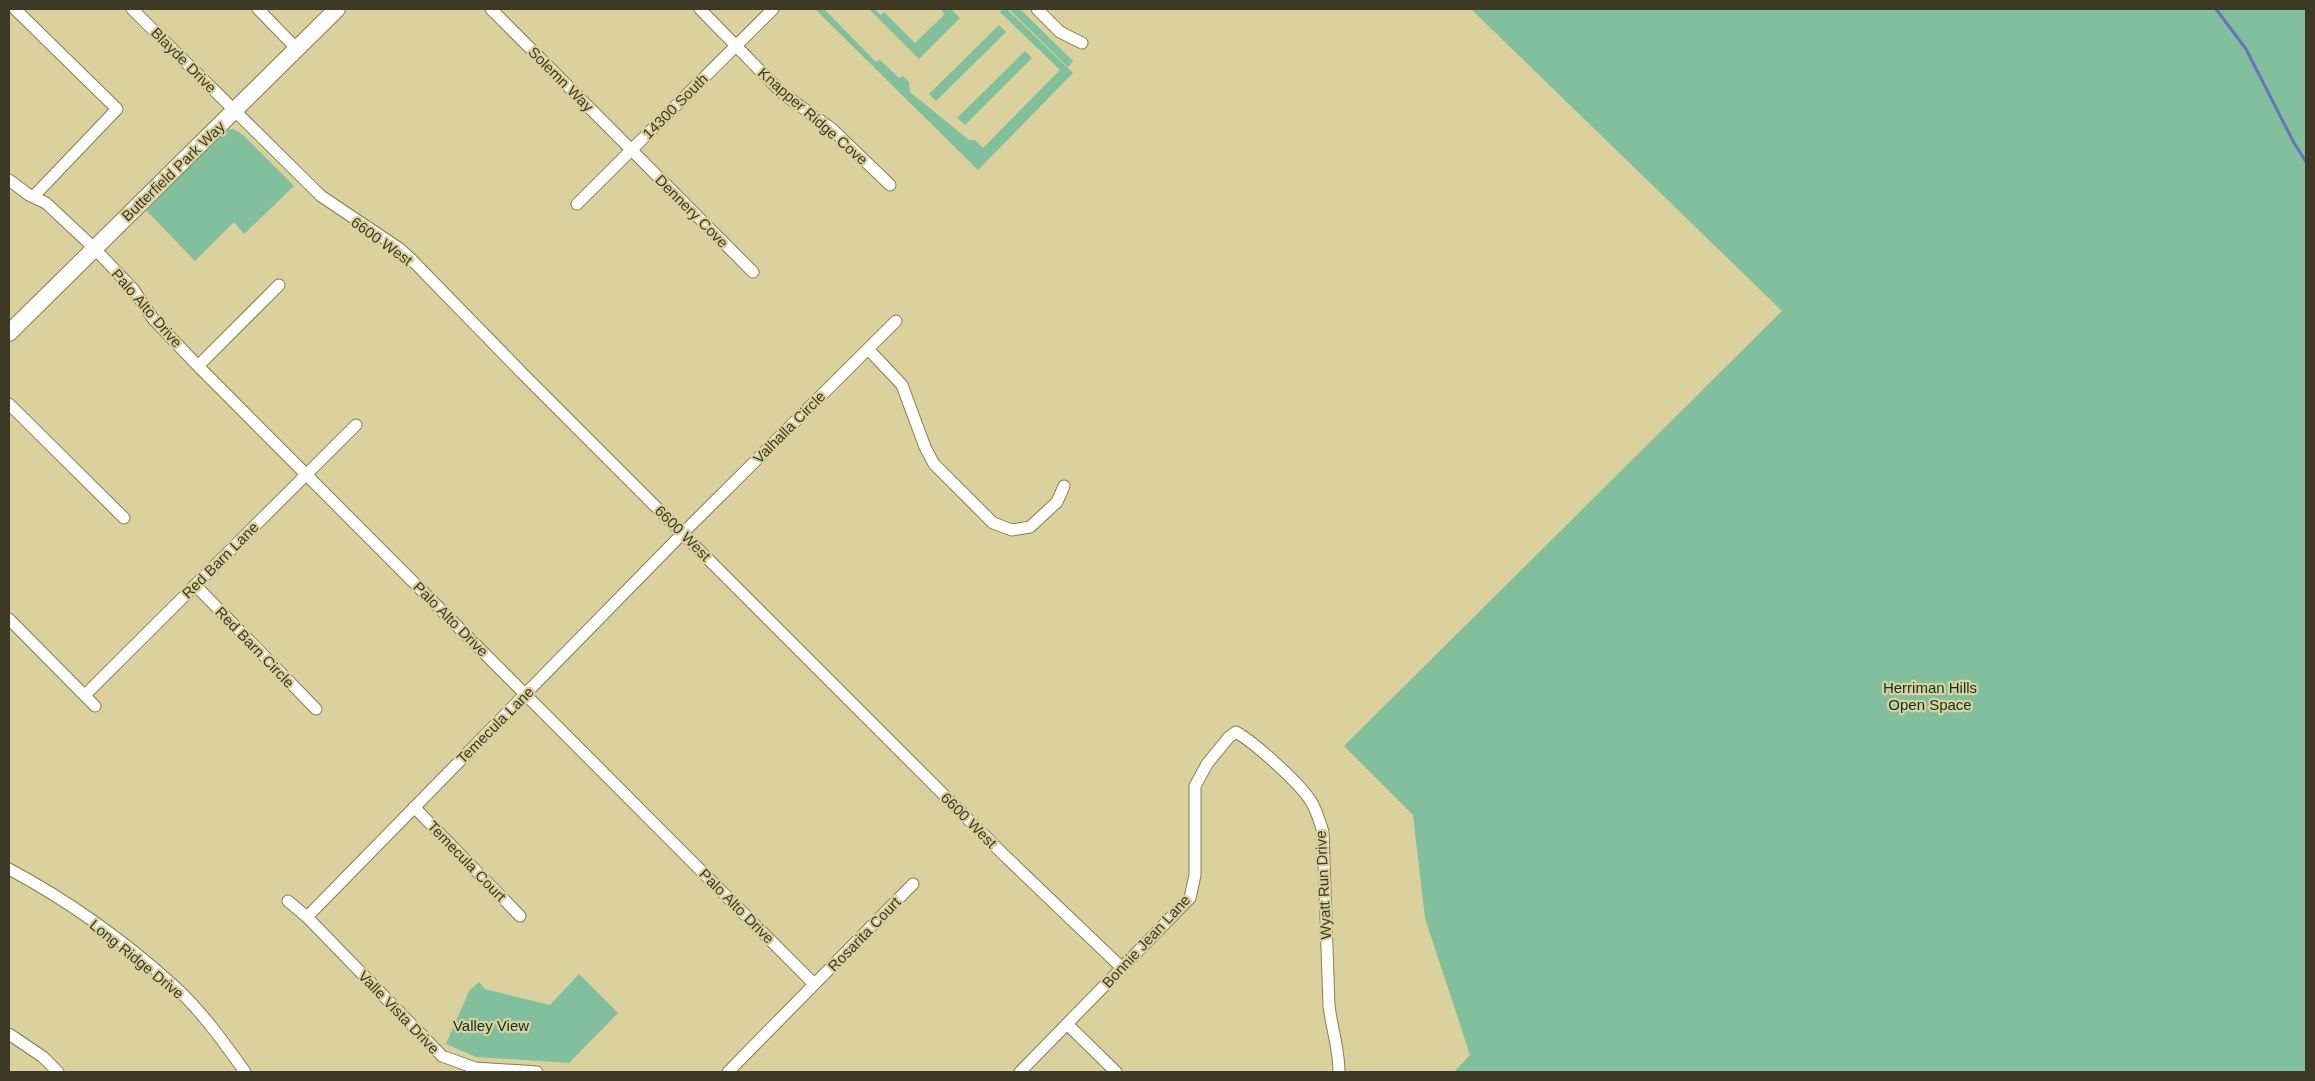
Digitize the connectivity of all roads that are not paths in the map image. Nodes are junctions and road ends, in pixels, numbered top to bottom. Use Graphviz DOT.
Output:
graph roads {
  1 [pos="15,9"];
  2 [pos="132,9"];
  3 [pos="258,9"];
  4 [pos="337,9"];
  5 [pos="491,9"];
  6 [pos="700,9"];
  7 [pos="773,9"];
  8 [pos="1037,9"];
  9 [pos="1082,43"];
  10 [pos="736,46"];
  11 [pos="297,48"];
  12 [pos="235,111"];
  13 [pos="632,150"];
  14 [pos="9,180"];
  15 [pos="890,185"];
  16 [pos="33,197"];
  17 [pos="577,204"];
  18 [pos="94,248"];
  19 [pos="753,272"];
  20 [pos="279,285"];
  21 [pos="896,322"];
  22 [pos="9,333"];
  23 [pos="868,349"];
  24 [pos="198,366"];
  25 [pos="9,404"];
  26 [pos="356,425"];
  27 [pos="306,474"];
  28 [pos="1064,486"];
  29 [pos="124,518"];
  30 [pos="683,533"];
  31 [pos="195,585"];
  32 [pos="9,619"];
  33 [pos="527,694"];
  34 [pos="85,696"];
  35 [pos="95,706"];
  36 [pos="316,709"];
  37 [pos="1236,732"];
  38 [pos="414,807"];
  39 [pos="9,870"];
  40 [pos="913,884"];
  41 [pos="288,900"];
  42 [pos="520,916"];
  43 [pos="306,917"];
  44 [pos="1121,967"];
  45 [pos="814,984"];
  46 [pos="1067,1024"];
  47 [pos="9,1034"];
  48 [pos="58,1072"];
  49 [pos="245,1072"];
  50 [pos="537,1072"];
  51 [pos="728,1072"];
  52 [pos="1020,1072"];
  53 [pos="1116,1072"];
  54 [pos="1339,1072"];
  1 -- 16 [label="street"];
  2 -- 12 [label="street, Blayde Drive"];
  3 -- 11 [label="street"];
  4 -- 11 [label="street, Butterfield Park Way"];
  5 -- 13 [label="street, Solemn Way"];
  6 -- 10 [label="street, Knapper Ridge Cove"];
  7 -- 10 [label="street, 14300 South"];
  8 -- 9 [label="street"];
  10 -- 13 [label="street, 14300 South"];
  10 -- 15 [label="street, Knapper Ridge Cove"];
  11 -- 12 [label="street, Butterfield Park Way"];
  12 -- 18 [label="street, Butterfield Park Way"];
  12 -- 30 [label="street, 6600 West"];
  13 -- 17 [label="street, 14300 South"];
  13 -- 19 [label="street, Dennery Cove"];
  14 -- 16 [label="street, Palo Alto Drive"];
  16 -- 18 [label="street, Palo Alto Drive"];
  18 -- 22 [label="street, Butterfield Park Way"];
  18 -- 24 [label="street, Palo Alto Drive"];
  20 -- 24 [label="street"];
  21 -- 23 [label="street, Valhalla Circle"];
  23 -- 28 [label="street"];
  23 -- 30 [label="street, Valhalla Circle"];
  24 -- 27 [label="street, Palo Alto Drive"];
  25 -- 29 [label="street"];
  26 -- 27 [label="street, Red Barn Lane"];
  27 -- 31 [label="street, Red Barn Lane"];
  27 -- 33 [label="street, Palo Alto Drive"];
  30 -- 33 [label="street, Temecula Lane"];
  30 -- 44 [label="street, 6600 West"];
  31 -- 34 [label="street, Red Barn Lane"];
  31 -- 36 [label="street, Red Barn Circle"];
  32 -- 34 [label="street"];
  33 -- 38 [label="street, Temecula Lane"];
  33 -- 45 [label="street, Palo Alto Drive"];
  34 -- 35 [label="street"];
  37 -- 44 [label="street, Bonnie Jean Lane"];
  37 -- 54 [label="street, Wyatt Run Drive"];
  38 -- 42 [label="street, Temecula Court"];
  38 -- 43 [label="street, Temecula Lane"];
  39 -- 49 [label="street, Long Ridge Drive"];
  40 -- 45 [label="street, Rosarita Court"];
  41 -- 43 [label="street, Valle Vista Drive"];
  43 -- 50 [label="street, Valle Vista Drive"];
  44 -- 46 [label="street, Bonnie Jean Lane"];
  45 -- 51 [label="street, Rosarita Court"];
  46 -- 52 [label="street, Bonnie Jean Lane"];
  46 -- 53 [label="street"];
  47 -- 48 [label="street"];
}
